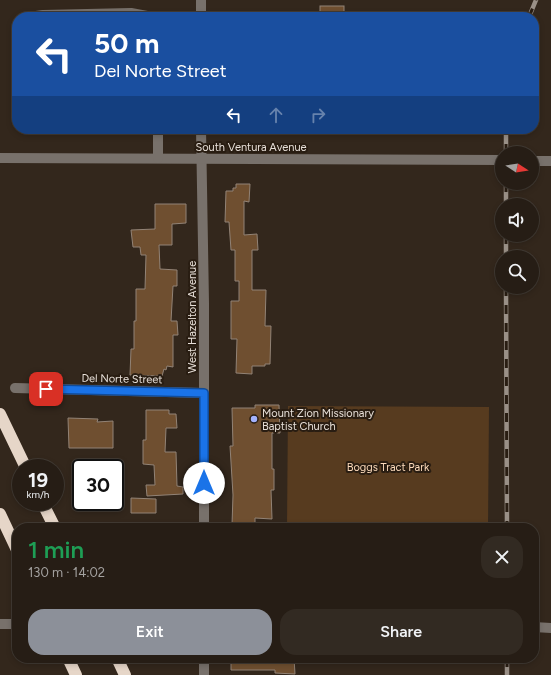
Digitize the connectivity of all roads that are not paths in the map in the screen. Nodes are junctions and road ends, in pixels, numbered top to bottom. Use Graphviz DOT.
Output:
graph roads {
  1 [pos="201,0"];
  2 [pos="201,12"];
  3 [pos="158,134"];
  4 [pos="201,134"];
  5 [pos="0,158"];
  6 [pos="158,158"];
  7 [pos="202,159"];
  8 [pos="495,160"];
  9 [pos="539,160"];
  10 [pos="551,161"];
  11 [pos="15,388"];
  12 [pos="204,393"];
  13 [pos="0,414"];
  14 [pos="22,459"];
  15 [pos="46,511"];
  16 [pos="0,514"];
  17 [pos="52,523"];
  18 [pos="204,523"];
  19 [pos="12,539"];
  20 [pos="0,624"];
  21 [pos="12,624"];
  22 [pos="539,628"];
  23 [pos="551,628"];
  24 [pos="70,663"];
  25 [pos="119,663"];
  26 [pos="204,663"];
  27 [pos="76,675"];
  28 [pos="125,675"];
  29 [pos="204,675"];
  1 -- 2 [label="street"];
  3 -- 6 [label="street"];
  4 -- 7 [label="street, West Hazelton Avenue"];
  5 -- 6 [label="street, South Ventura Avenue"];
  6 -- 7 [label="street, South Ventura Avenue"];
  7 -- 8 [label="street, South Ventura Avenue"];
  7 -- 12 [label="street, West Hazelton Avenue"];
  9 -- 10 [label="street"];
  11 -- 12 [label="street, Del Norte Street"];
  12 -- 18 [label="street, West Hazelton Avenue"];
  13 -- 14 [label="highway"];
  15 -- 17 [label="highway"];
  16 -- 19 [label="highway"];
  20 -- 21 [label="street"];
  22 -- 23 [label="street"];
  24 -- 27 [label="highway"];
  25 -- 28 [label="highway"];
  26 -- 29 [label="street"];
}
